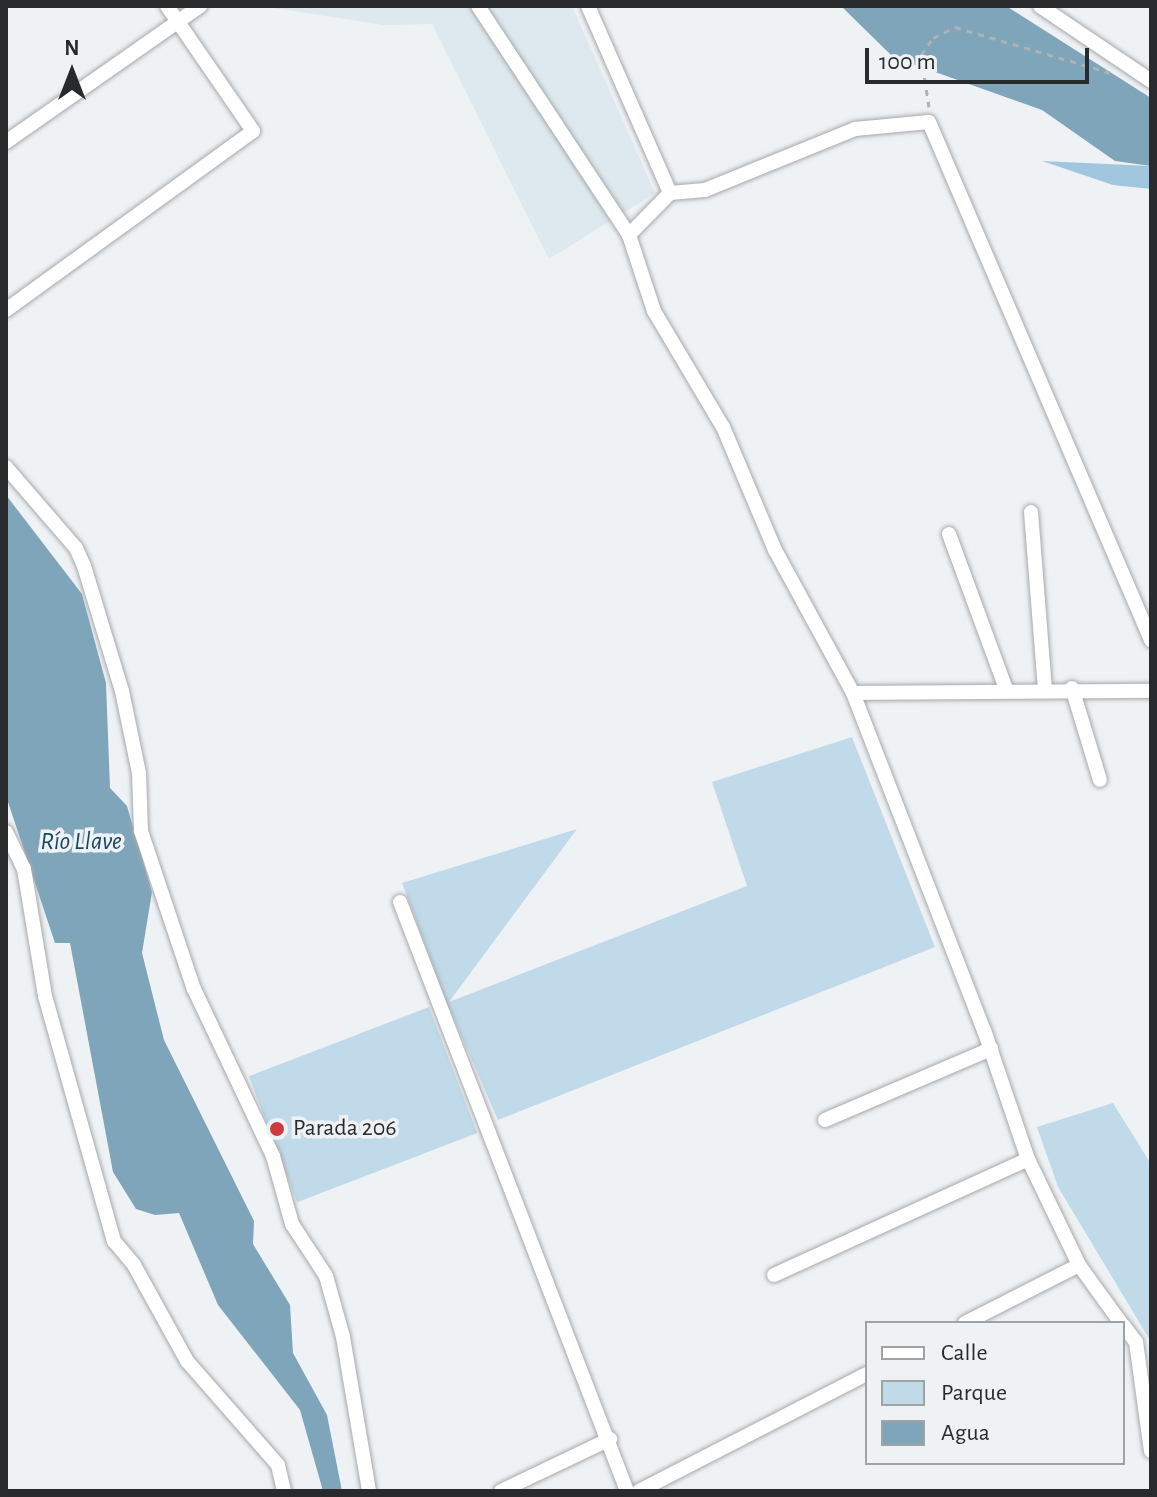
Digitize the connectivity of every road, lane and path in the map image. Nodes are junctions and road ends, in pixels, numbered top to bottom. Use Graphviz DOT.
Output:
graph roads {
  1 [pos="167,6"];
  2 [pos="200,6"];
  3 [pos="478,6"];
  4 [pos="588,6"];
  5 [pos="1040,6"];
  6 [pos="178,22"];
  7 [pos="1145,77"];
  8 [pos="929,122"];
  9 [pos="6,142"];
  10 [pos="670,193"];
  11 [pos="629,235"];
  12 [pos="6,310"];
  13 [pos="6,467"];
  14 [pos="1031,512"];
  15 [pos="949,534"];
  16 [pos="1151,640"];
  17 [pos="1045,688"];
  18 [pos="1072,688"];
  19 [pos="1006,689"];
  20 [pos="1151,691"];
  21 [pos="853,693"];
  22 [pos="1100,780"];
  23 [pos="6,832"];
  24 [pos="400,902"];
  25 [pos="991,1049"];
  26 [pos="825,1120"];
  27 [pos="1028,1159"];
  28 [pos="1079,1265"];
  29 [pos="774,1275"];
  30 [pos="969,1321"];
  31 [pos="1120,1321"];
  32 [pos="1125,1328"];
  33 [pos="865,1375"];
  34 [pos="610,1439"];
  35 [pos="1151,1451"];
  36 [pos="284,1491"];
  37 [pos="369,1491"];
  38 [pos="501,1491"];
  39 [pos="627,1491"];
  40 [pos="639,1491"];
  1 -- 6 [label="street"];
  2 -- 6 [label="street"];
  3 -- 11 [label="street"];
  4 -- 10 [label="street"];
  5 -- 7 [label="street"];
  6 -- 9 [label="street"];
  6 -- 12 [label="street"];
  7 -- 8 [label="path"];
  8 -- 10 [label="street"];
  8 -- 16 [label="street"];
  10 -- 11 [label="street"];
  11 -- 21 [label="street"];
  13 -- 37 [label="street"];
  14 -- 17 [label="street"];
  15 -- 19 [label="street"];
  17 -- 18 [label="street"];
  17 -- 19 [label="street"];
  18 -- 20 [label="street"];
  18 -- 22 [label="street"];
  19 -- 21 [label="street"];
  21 -- 25 [label="street"];
  23 -- 36 [label="street"];
  24 -- 34 [label="street"];
  25 -- 26 [label="street"];
  25 -- 27 [label="street"];
  27 -- 28 [label="street"];
  27 -- 29 [label="street"];
  28 -- 30 [label="street"];
  28 -- 31 [label="street"];
  32 -- 35 [label="street"];
  33 -- 40 [label="street"];
  34 -- 38 [label="street"];
  34 -- 39 [label="street"];
}
